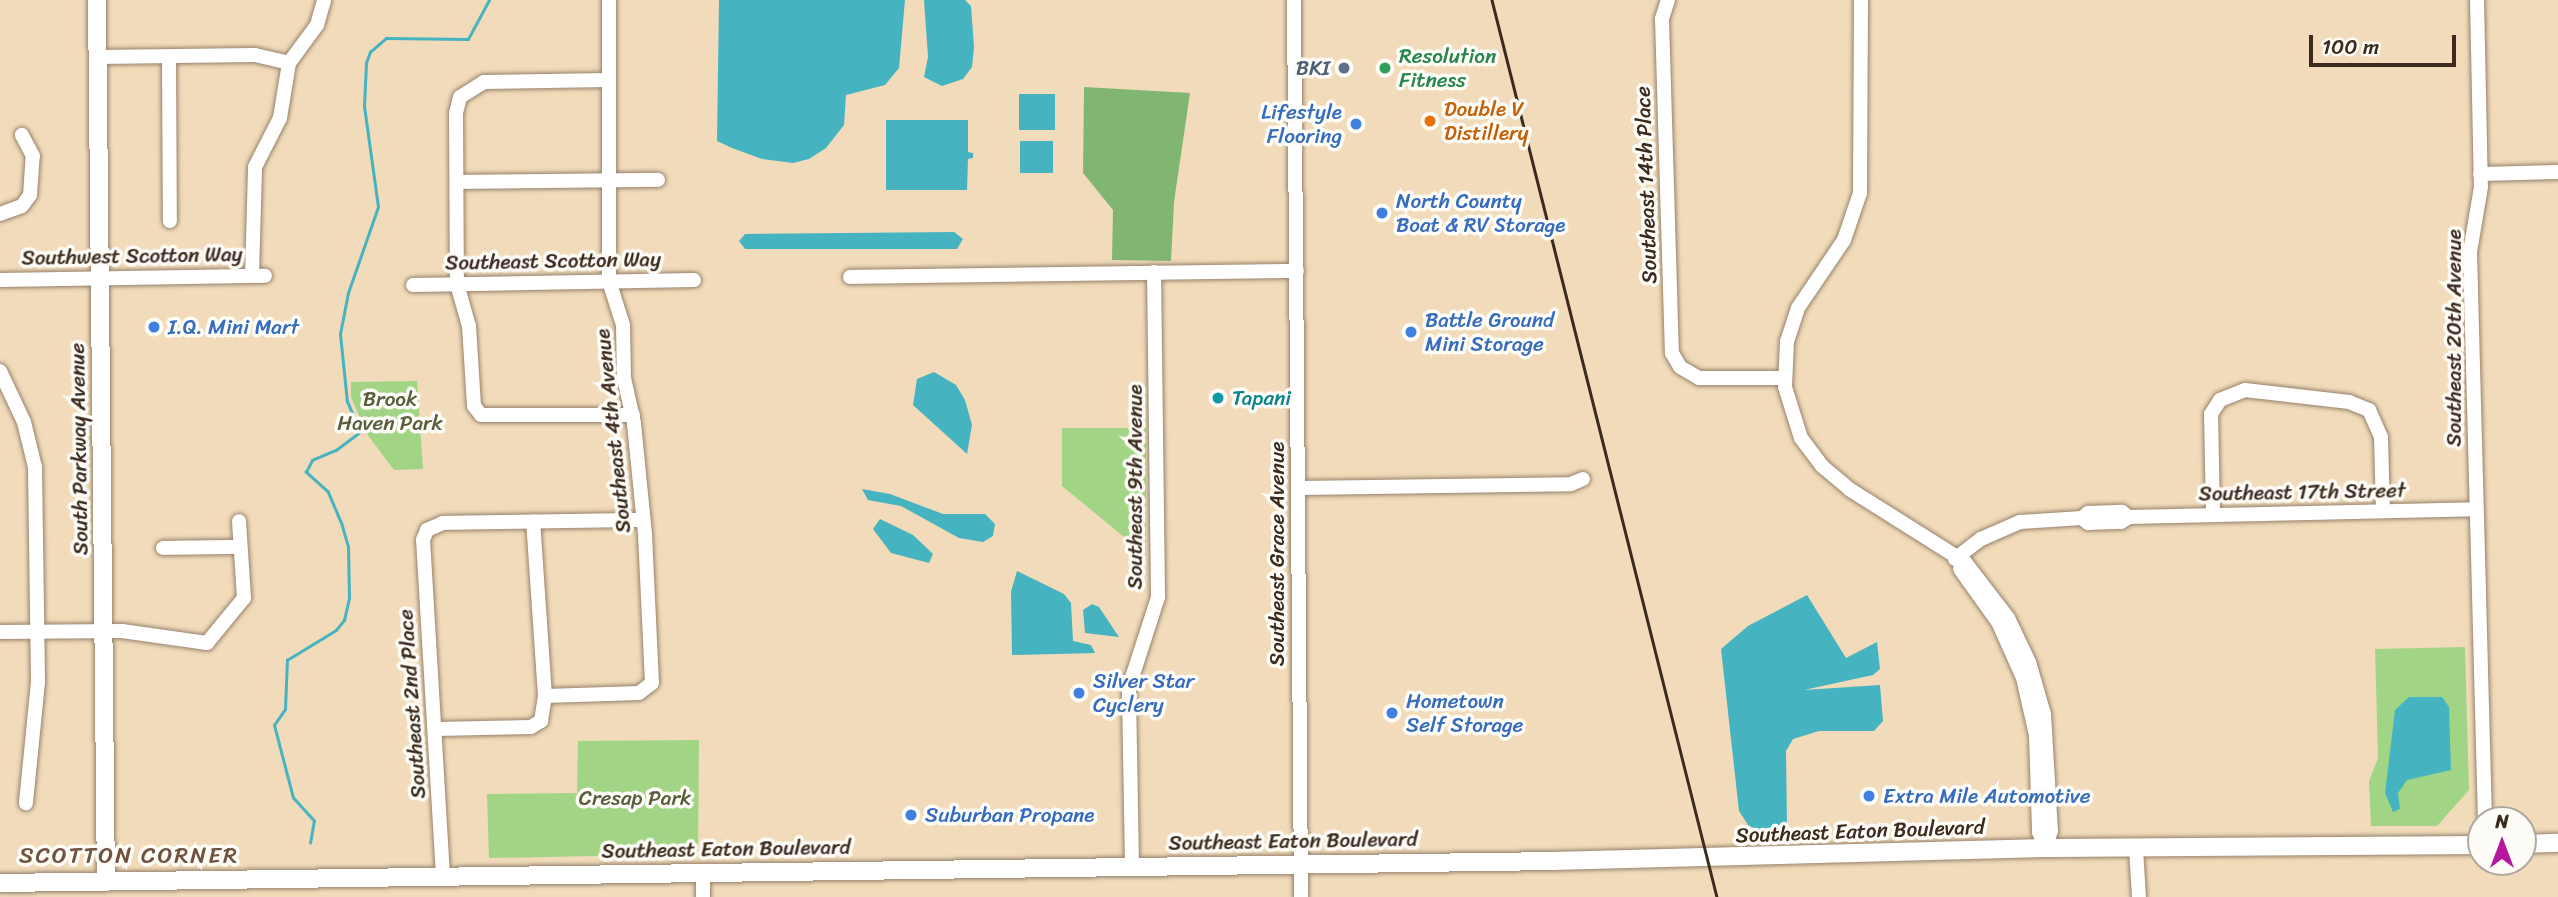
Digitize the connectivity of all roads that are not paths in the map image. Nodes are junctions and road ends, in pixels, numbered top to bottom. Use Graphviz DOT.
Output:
graph roads {
  1 [pos="97,0"];
  2 [pos="324,0"];
  3 [pos="609,0"];
  4 [pos="1294,0"];
  5 [pos="1668,0"];
  6 [pos="1861,0"];
  7 [pos="2477,0"];
  8 [pos="169,56"];
  9 [pos="97,57"];
  10 [pos="289,63"];
  11 [pos="608,80"];
  12 [pos="22,135"];
  13 [pos="2558,172"];
  14 [pos="2480,174"];
  15 [pos="607,180"];
  16 [pos="658,180"];
  17 [pos="457,182"];
  18 [pos="0,214"];
  19 [pos="170,221"];
  20 [pos="1297,271"];
  21 [pos="1154,272"];
  22 [pos="850,277"];
  23 [pos="99,278"];
  24 [pos="694,279"];
  25 [pos="0,280"];
  26 [pos="609,281"];
  27 [pos="457,284"];
  28 [pos="414,285"];
  29 [pos="0,371"];
  30 [pos="1784,378"];
  31 [pos="633,415"];
  32 [pos="1583,479"];
  33 [pos="1298,488"];
  34 [pos="2476,509"];
  35 [pos="2383,510"];
  36 [pos="2213,515"];
  37 [pos="239,520"];
  38 [pos="643,520"];
  39 [pos="533,521"];
  40 [pos="239,547"];
  41 [pos="163,548"];
  42 [pos="1955,559"];
  43 [pos="104,630"];
  44 [pos="38,631"];
  45 [pos="0,632"];
  46 [pos="545,696"];
  47 [pos="435,729"];
  48 [pos="26,803"];
  49 [pos="2485,806"];
  50 [pos="2537,844"];
  51 [pos="2558,844"];
  52 [pos="2467,845"];
  53 [pos="2045,848"];
  54 [pos="2136,849"];
  55 [pos="1301,863"];
  56 [pos="1132,865"];
  57 [pos="703,872"];
  58 [pos="443,876"];
  59 [pos="0,883"];
  60 [pos="106,889"];
  61 [pos="703,897"];
  62 [pos="1301,897"];
  63 [pos="2139,897"];
  1 -- 9 [label="main road, South Parkway Avenue"];
  2 -- 10 [label="street"];
  3 -- 11 [label="street, Southeast 4th Avenue"];
  4 -- 20 [label="street, Southeast Grace Avenue"];
  5 -- 30 [label="street, Southeast 14th Place"];
  6 -- 30 [label="street"];
  7 -- 14 [label="street, Southeast 20th Avenue"];
  8 -- 9 [label="street"];
  8 -- 10 [label="street"];
  8 -- 19 [label="street"];
  9 -- 23 [label="main road, South Parkway Avenue"];
  10 -- 23 [label="street, Southwest Scotton Way"];
  11 -- 15 [label="street, Southeast 4th Avenue"];
  11 -- 17 [label="street"];
  12 -- 18 [label="street"];
  13 -- 14 [label="street"];
  14 -- 34 [label="street, Southeast 20th Avenue"];
  15 -- 16 [label="street"];
  15 -- 17 [label="street"];
  15 -- 26 [label="street, Southeast 4th Avenue"];
  17 -- 27 [label="street"];
  20 -- 21 [label="street"];
  20 -- 33 [label="street, Southeast Grace Avenue"];
  21 -- 22 [label="street"];
  21 -- 56 [label="street, Southeast 9th Avenue"];
  23 -- 25 [label="street, Southwest Scotton Way"];
  23 -- 43 [label="main road, South Parkway Avenue"];
  24 -- 26 [label="street, Southeast Scotton Way"];
  26 -- 27 [label="street, Southeast Scotton Way"];
  26 -- 31 [label="street, Southeast 4th Avenue"];
  27 -- 28 [label="street, Southeast Scotton Way"];
  27 -- 31 [label="street"];
  29 -- 44 [label="street"];
  30 -- 42 [label="street"];
  31 -- 38 [label="street, Southeast 4th Avenue"];
  32 -- 33 [label="street"];
  33 -- 55 [label="street, Southeast Grace Avenue"];
  34 -- 35 [label="street, Southeast 17th Street"];
  34 -- 49 [label="street, Southeast 20th Avenue"];
  35 -- 36 [label="street, Southeast 17th Street"];
  35 -- 36 [label="street"];
  36 -- 42 [label="street, Southeast 17th Street"];
  37 -- 40 [label="street"];
  38 -- 39 [label="street"];
  38 -- 46 [label="street, Southeast 4th Avenue"];
  39 -- 46 [label="street"];
  39 -- 47 [label="street, Southeast 2nd Place"];
  40 -- 41 [label="street"];
  40 -- 43 [label="street"];
  42 -- 53 [label="street"];
  43 -- 44 [label="street"];
  43 -- 60 [label="main road, South Parkway Avenue"];
  44 -- 45 [label="street"];
  44 -- 48 [label="street"];
  46 -- 47 [label="street"];
  47 -- 58 [label="street, Southeast 2nd Place"];
  50 -- 51 [label="main road"];
  52 -- 54 [label="main road, Southeast Eaton Boulevard"];
  53 -- 54 [label="main road, Southeast Eaton Boulevard"];
  53 -- 55 [label="main road, Southeast Eaton Boulevard"];
  54 -- 63 [label="street"];
  55 -- 56 [label="main road, Southeast Eaton Boulevard"];
  55 -- 62 [label="street, Southeast Grace Avenue"];
  56 -- 57 [label="main road, Southeast Eaton Boulevard"];
  57 -- 58 [label="main road, Southeast Eaton Boulevard"];
  57 -- 61 [label="street"];
  58 -- 60 [label="main road, Southeast Eaton Boulevard"];
  59 -- 60 [label="main road, Southeast Eaton Boulevard"];
}
